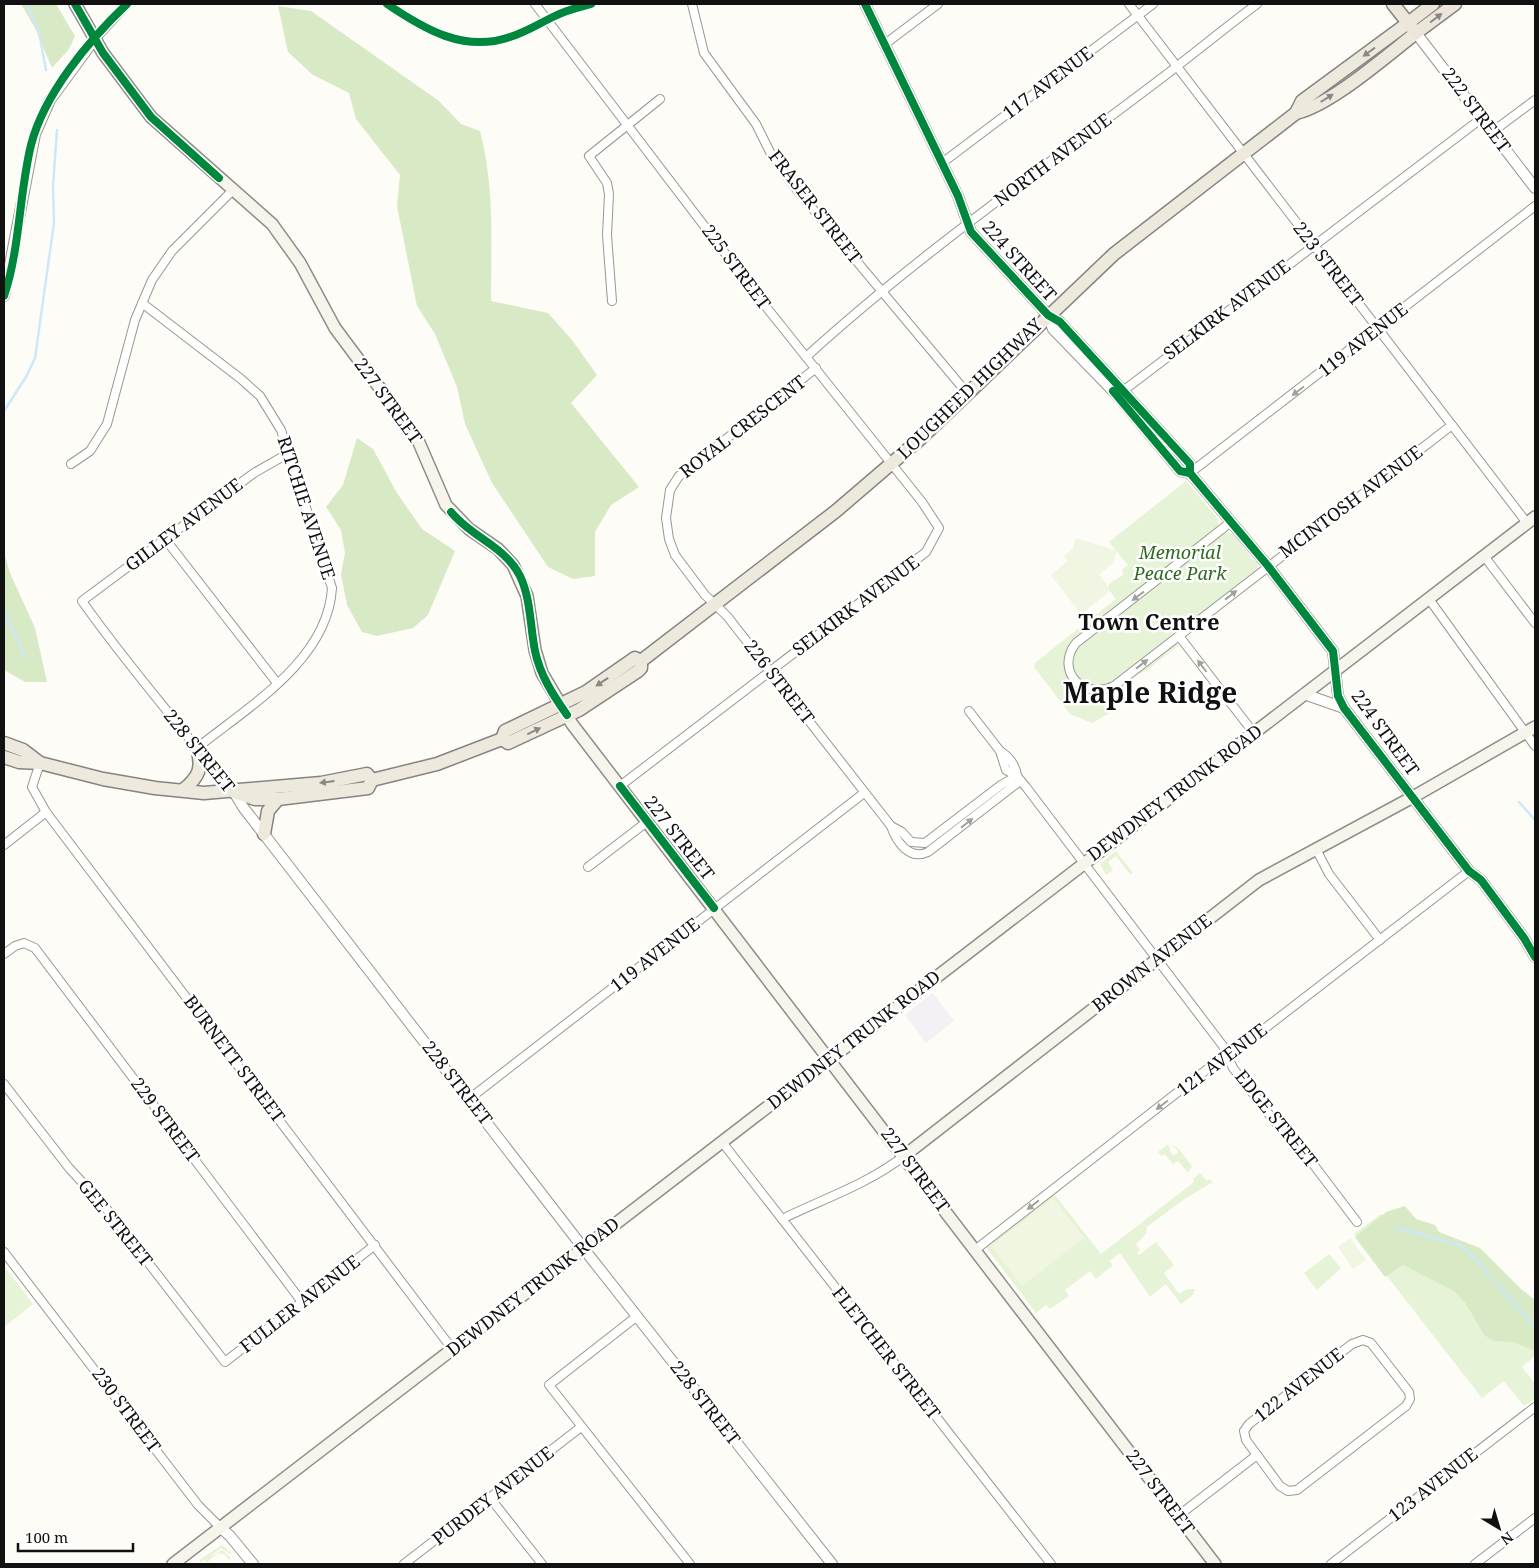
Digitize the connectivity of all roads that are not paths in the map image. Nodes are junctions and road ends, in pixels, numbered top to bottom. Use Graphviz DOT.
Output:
graph roads {
  1 [pos="75,4"];
  2 [pos="127,4"];
  3 [pos="387,4"];
  4 [pos="535,4"];
  5 [pos="591,4"];
  6 [pos="692,4"];
  7 [pos="865,4"];
  8 [pos="938,4"];
  9 [pos="1129,4"];
  10 [pos="1153,4"];
  11 [pos="1257,4"];
  12 [pos="1433,4"];
  13 [pos="1456,4"];
  14 [pos="1396,5"];
  15 [pos="1138,16"];
  16 [pos="548,20"];
  17 [pos="1412,28"];
  18 [pos="94,40"];
  19 [pos="885,44"];
  20 [pos="1177,66"];
  21 [pos="660,99"];
  22 [pos="1535,100"];
  23 [pos="1482,118"];
  24 [pos="628,125"];
  25 [pos="1492,132"];
  26 [pos="1243,154"];
  27 [pos="942,163"];
  28 [pos="1535,188"];
  29 [pos="233,190"];
  30 [pos="1535,206"];
  31 [pos="968,224"];
  32 [pos="1313,245"];
  33 [pos="882,290"];
  34 [pos="4,296"];
  35 [pos="612,301"];
  36 [pos="142,303"];
  37 [pos="1048,315"];
  38 [pos="1378,328"];
  39 [pos="806,357"];
  40 [pos="816,368"];
  41 [pos="1120,392"];
  42 [pos="967,393"];
  43 [pos="1452,425"];
  44 [pos="289,454"];
  45 [pos="71,464"];
  46 [pos="892,464"];
  47 [pos="1190,473"];
  48 [pos="672,486"];
  49 [pos="1531,520"];
  50 [pos="1231,522"];
  51 [pos="939,528"];
  52 [pos="166,540"];
  53 [pos="1484,556"];
  54 [pos="1268,566"];
  55 [pos="1429,598"];
  56 [pos="82,601"];
  57 [pos="716,605"];
  58 [pos="1535,623"];
  59 [pos="1179,636"];
  60 [pos="1336,670"];
  61 [pos="771,671"];
  62 [pos="277,683"];
  63 [pos="1304,694"];
  64 [pos="1344,708"];
  65 [pos="563,710"];
  66 [pos="969,711"];
  67 [pos="1530,729"];
  68 [pos="1253,732"];
  69 [pos="4,743"];
  70 [pos="1535,746"];
  71 [pos="197,748"];
  72 [pos="4,757"];
  73 [pos="40,763"];
  74 [pos="1018,779"];
  75 [pos="372,780"];
  76 [pos="620,786"];
  77 [pos="183,790"];
  78 [pos="234,792"];
  79 [pos="864,792"];
  80 [pos="1413,797"];
  81 [pos="278,799"];
  82 [pos="46,812"];
  83 [pos="648,821"];
  84 [pos="891,826"];
  85 [pos="264,834"];
  86 [pos="4,845"];
  87 [pos="1316,849"];
  88 [pos="1083,862"];
  89 [pos="588,867"];
  90 [pos="1469,871"];
  91 [pos="714,908"];
  92 [pos="1380,940"];
  93 [pos="4,954"];
  94 [pos="1535,957"];
  95 [pos="1158,960"];
  96 [pos="1229,1056"];
  97 [pos="829,1059"];
  98 [pos="4,1084"];
  99 [pos="469,1099"];
  100 [pos="722,1142"];
  101 [pos="904,1156"];
  102 [pos="782,1219"];
  103 [pos="1357,1222"];
  104 [pos="375,1246"];
  105 [pos="583,1248"];
  106 [pos="976,1250"];
  107 [pos="4,1252"];
  108 [pos="302,1302"];
  109 [pos="636,1317"];
  110 [pos="453,1350"];
  111 [pos="224,1362"];
  112 [pos="1535,1407"];
  113 [pos="581,1427"];
  114 [pos="1257,1455"];
  115 [pos="490,1499"];
  116 [pos="1178,1516"];
  117 [pos="1535,1518"];
  118 [pos="220,1527"];
  119 [pos="173,1564"];
  120 [pos="253,1564"];
  121 [pos="404,1564"];
  122 [pos="542,1564"];
  123 [pos="690,1564"];
  124 [pos="832,1564"];
  125 [pos="1051,1564"];
  126 [pos="1215,1564"];
  127 [pos="1331,1564"];
  128 [pos="1475,1564"];
  1 -- 18 [label="main road, 227 STREET"];
  2 -- 18 [label="street"];
  3 -- 16 [label="street"];
  4 -- 16 [label="street, 225 STREET"];
  5 -- 16 [label="street"];
  6 -- 33 [label="street, FRASER STREET"];
  7 -- 19 [label="street, 224 STREET"];
  8 -- 19 [label="street"];
  9 -- 15 [label="street, 223 STREET"];
  10 -- 15 [label="street, 117 AVENUE"];
  11 -- 20 [label="street, NORTH AVENUE"];
  12 -- 17 [label="highway, LOUGHEED HIGHWAY"];
  17 -- 13 [label="highway, LOUGHEED HIGHWAY, one-way"];
  14 -- 17 [label="highway"];
  15 -- 20 [label="street, 223 STREET"];
  15 -- 27 [label="street, 117 AVENUE"];
  16 -- 24 [label="street, 225 STREET"];
  17 -- 23 [label="street, 222 STREET"];
  17 -- 26 [label="main road, LOUGHEED HIGHWAY"];
  18 -- 29 [label="main road, 227 STREET"];
  18 -- 34 [label="street"];
  19 -- 27 [label="street, 224 STREET"];
  20 -- 26 [label="street, 223 STREET"];
  20 -- 31 [label="street, NORTH AVENUE"];
  21 -- 24 [label="street"];
  22 -- 25 [label="street"];
  23 -- 25 [label="street, 222 STREET"];
  23 -- 32 [label="street, SELKIRK AVENUE"];
  24 -- 35 [label="street"];
  24 -- 39 [label="street, 225 STREET"];
  25 -- 28 [label="street, 222 STREET"];
  26 -- 32 [label="street, 223 STREET"];
  26 -- 37 [label="main road, LOUGHEED HIGHWAY"];
  27 -- 31 [label="street, 224 STREET"];
  29 -- 36 [label="street"];
  29 -- 65 [label="main road, 227 STREET"];
  30 -- 38 [label="street, 119 AVENUE"];
  31 -- 33 [label="street, NORTH AVENUE"];
  31 -- 37 [label="street, 224 STREET"];
  32 -- 38 [label="street, 223 STREET"];
  32 -- 41 [label="street, SELKIRK AVENUE"];
  33 -- 39 [label="street, NORTH AVENUE"];
  33 -- 42 [label="street, FRASER STREET"];
  36 -- 44 [label="street, RITCHIE AVENUE"];
  36 -- 45 [label="street"];
  37 -- 41 [label="street, 224 STREET"];
  37 -- 42 [label="main road, LOUGHEED HIGHWAY"];
  38 -- 43 [label="street, 223 STREET"];
  38 -- 47 [label="street, 119 AVENUE, one-way"];
  39 -- 40 [label="street, 225 STREET"];
  40 -- 46 [label="street, 225 STREET"];
  40 -- 48 [label="street, ROYAL CRESCENT"];
  41 -- 47 [label="street, 224 STREET"];
  42 -- 46 [label="main road, LOUGHEED HIGHWAY"];
  43 -- 49 [label="street, 223 STREET"];
  43 -- 54 [label="street, MCINTOSH AVENUE"];
  44 -- 52 [label="street, GILLEY AVENUE"];
  44 -- 62 [label="street, RITCHIE AVENUE"];
  46 -- 51 [label="street, 225 STREET"];
  46 -- 57 [label="main road, LOUGHEED HIGHWAY"];
  47 -- 50 [label="street, 224 STREET"];
  48 -- 57 [label="street, 226 STREET"];
  49 -- 53 [label="main road, DEWDNEY TRUNK ROAD"];
  50 -- 54 [label="street, 224 STREET"];
  50 -- 59 [label="street, MCINTOSH AVENUE, one-way"];
  51 -- 61 [label="street, SELKIRK AVENUE"];
  52 -- 56 [label="street, GILLEY AVENUE"];
  52 -- 62 [label="street"];
  53 -- 55 [label="main road, DEWDNEY TRUNK ROAD"];
  53 -- 58 [label="street"];
  59 -- 54 [label="street, MCINTOSH AVENUE, one-way"];
  54 -- 60 [label="street, 224 STREET"];
  55 -- 60 [label="main road, DEWDNEY TRUNK ROAD"];
  55 -- 67 [label="street"];
  56 -- 71 [label="street, 228 STREET"];
  57 -- 61 [label="street, 226 STREET"];
  57 -- 65 [label="main road, LOUGHEED HIGHWAY"];
  68 -- 59 [label="street, one-way"];
  60 -- 63 [label="main road, DEWDNEY TRUNK ROAD"];
  60 -- 64 [label="street, 224 STREET"];
  61 -- 76 [label="street, SELKIRK AVENUE"];
  61 -- 79 [label="street, 226 STREET"];
  62 -- 71 [label="street, RITCHIE AVENUE"];
  63 -- 64 [label="street, 224 STREET"];
  63 -- 68 [label="main road, DEWDNEY TRUNK ROAD"];
  64 -- 80 [label="street, 224 STREET"];
  65 -- 75 [label="main road, LOUGHEED HIGHWAY"];
  65 -- 76 [label="main road, 227 STREET"];
  66 -- 74 [label="street, EDGE STREET"];
  67 -- 70 [label="street"];
  67 -- 80 [label="main road, BROWN AVENUE"];
  68 -- 88 [label="main road, DEWDNEY TRUNK ROAD"];
  69 -- 73 [label="main road, LOUGHEED HIGHWAY"];
  71 -- 77 [label="main road"];
  71 -- 78 [label="street, 228 STREET"];
  72 -- 73 [label="main road, LOUGHEED HIGHWAY"];
  73 -- 77 [label="main road, LOUGHEED HIGHWAY"];
  73 -- 82 [label="street, BURNETT STREET"];
  74 -- 84 [label="street"];
  84 -- 74 [label="street, 226 STREET, one-way"];
  74 -- 88 [label="street, EDGE STREET"];
  75 -- 78 [label="main road, LOUGHEED HIGHWAY, one-way"];
  75 -- 81 [label="main road, LOUGHEED HIGHWAY"];
  76 -- 83 [label="main road, 227 STREET"];
  77 -- 78 [label="main road, LOUGHEED HIGHWAY"];
  78 -- 81 [label="main road, LOUGHEED HIGHWAY"];
  78 -- 85 [label="street, 228 STREET"];
  79 -- 84 [label="street, 226 STREET"];
  79 -- 91 [label="street, 119 AVENUE"];
  80 -- 87 [label="main road, BROWN AVENUE"];
  80 -- 90 [label="street, 224 STREET"];
  81 -- 85 [label="main road"];
  82 -- 86 [label="street"];
  82 -- 104 [label="street, BURNETT STREET"];
  83 -- 89 [label="street"];
  83 -- 91 [label="main road, 227 STREET"];
  85 -- 99 [label="street, 228 STREET"];
  87 -- 92 [label="street"];
  87 -- 95 [label="main road, BROWN AVENUE"];
  88 -- 95 [label="street, EDGE STREET"];
  88 -- 97 [label="main road, DEWDNEY TRUNK ROAD"];
  90 -- 92 [label="street, 121 AVENUE"];
  90 -- 94 [label="street, 224 STREET"];
  91 -- 97 [label="main road, 227 STREET"];
  91 -- 99 [label="street, 119 AVENUE"];
  92 -- 96 [label="street, 121 AVENUE"];
  93 -- 108 [label="street, 229 STREET"];
  95 -- 96 [label="street, EDGE STREET"];
  95 -- 101 [label="main road, BROWN AVENUE"];
  96 -- 103 [label="street, EDGE STREET"];
  96 -- 106 [label="street, 121 AVENUE, one-way"];
  97 -- 100 [label="main road, DEWDNEY TRUNK ROAD"];
  97 -- 101 [label="main road, 227 STREET"];
  98 -- 111 [label="street, GEE STREET"];
  99 -- 105 [label="street, 228 STREET"];
  100 -- 102 [label="street, FLETCHER STREET"];
  100 -- 105 [label="main road, DEWDNEY TRUNK ROAD"];
  101 -- 102 [label="street, BROWN AVENUE"];
  101 -- 106 [label="main road, 227 STREET"];
  102 -- 125 [label="street, FLETCHER STREET"];
  104 -- 108 [label="street, FULLER AVENUE"];
  104 -- 110 [label="street, BURNETT STREET"];
  105 -- 109 [label="street, 228 STREET"];
  105 -- 110 [label="main road, DEWDNEY TRUNK ROAD"];
  106 -- 116 [label="main road, 227 STREET"];
  107 -- 118 [label="street, 230 STREET"];
  108 -- 111 [label="street, FULLER AVENUE"];
  109 -- 113 [label="street"];
  109 -- 124 [label="street, 228 STREET"];
  110 -- 118 [label="main road, DEWDNEY TRUNK ROAD"];
  112 -- 127 [label="street, 123 AVENUE"];
  113 -- 115 [label="street, PURDEY AVENUE"];
  113 -- 123 [label="street"];
  114 -- 114 [label="street, 122 AVENUE"];
  114 -- 116 [label="street"];
  115 -- 121 [label="street, PURDEY AVENUE"];
  115 -- 122 [label="street"];
  116 -- 126 [label="main road, 227 STREET"];
  117 -- 128 [label="street"];
  118 -- 119 [label="main road, DEWDNEY TRUNK ROAD"];
  118 -- 120 [label="street, 230 STREET"];
}
